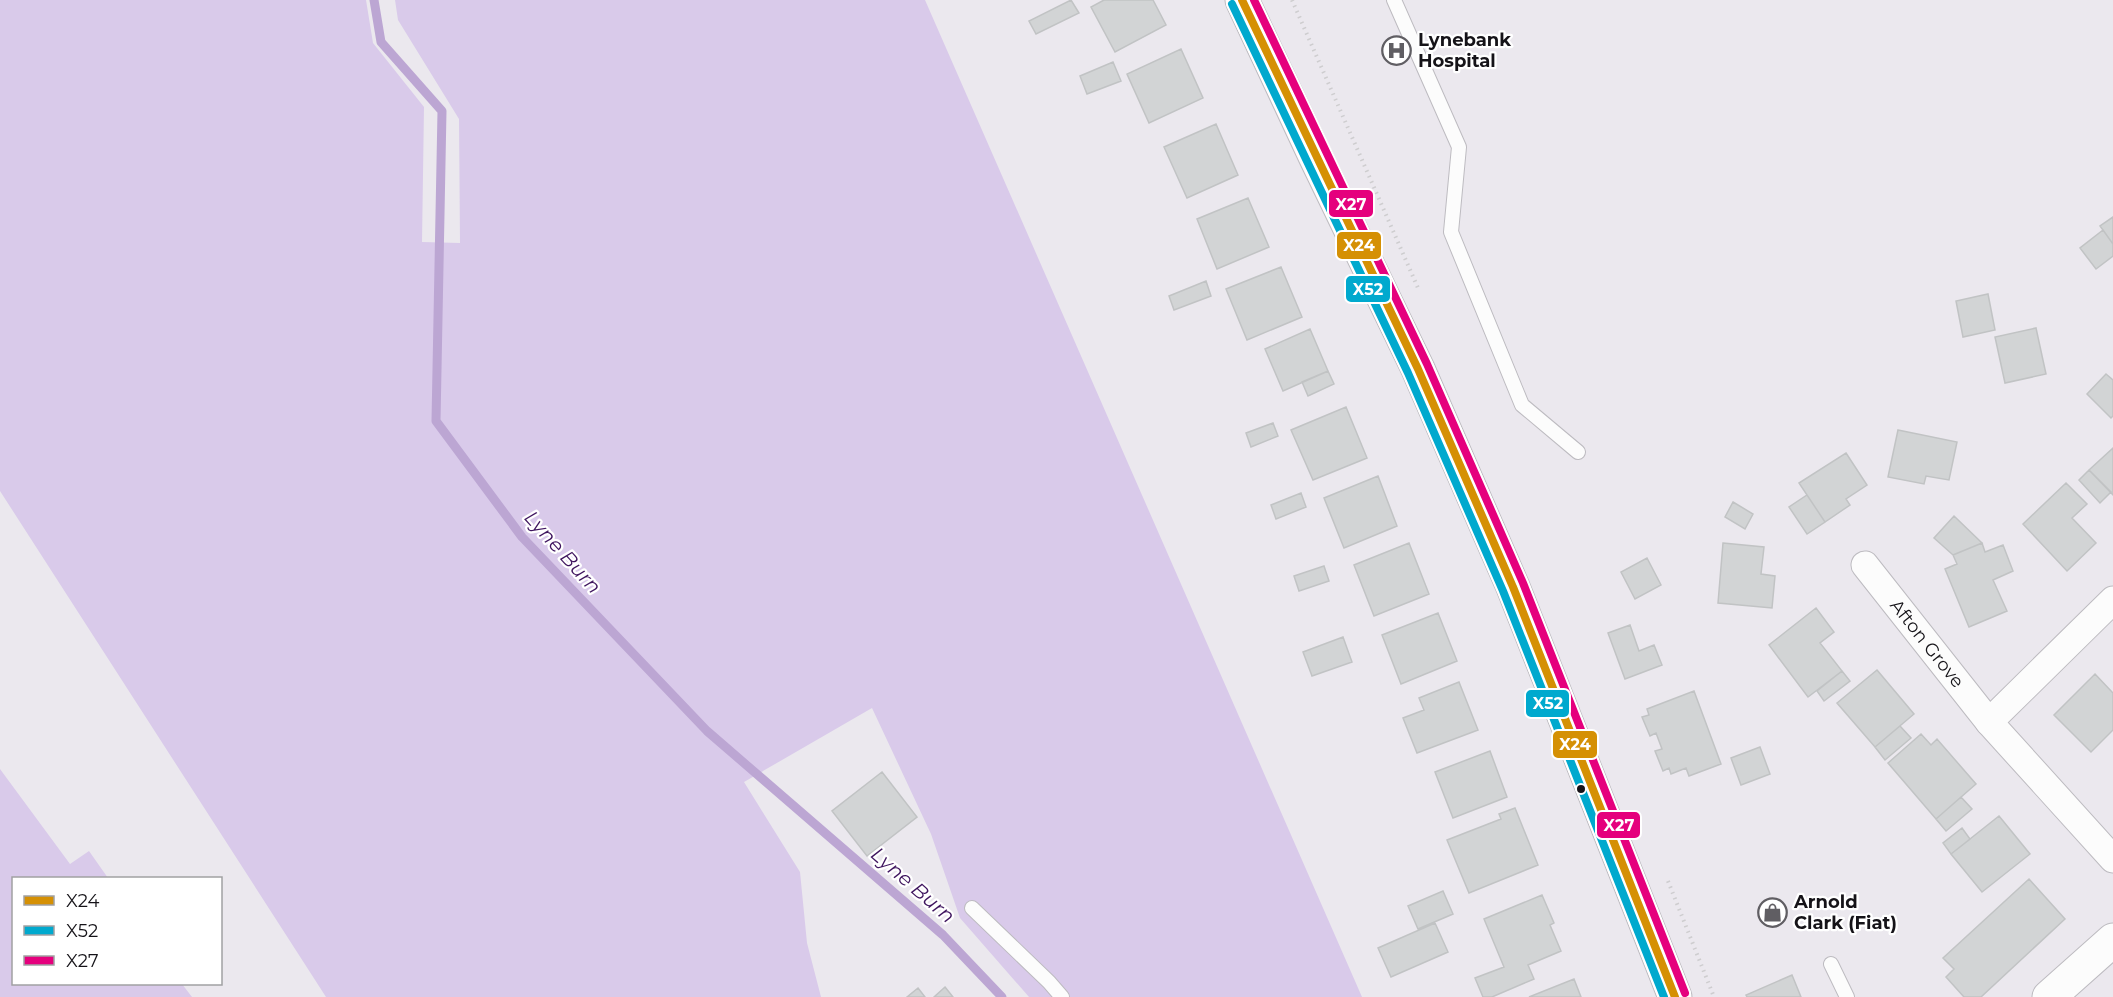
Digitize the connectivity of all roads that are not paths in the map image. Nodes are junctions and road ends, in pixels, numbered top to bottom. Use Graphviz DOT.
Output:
graph roads {
  1 [pos="1242,0"];
  2 [pos="1394,0"];
  3 [pos="1578,452"];
  4 [pos="1865,565"];
  5 [pos="2113,600"];
  6 [pos="1989,722"];
  7 [pos="2113,859"];
  8 [pos="972,908"];
  9 [pos="2113,940"];
  10 [pos="1831,964"];
  11 [pos="1062,997"];
  12 [pos="1675,997"];
  13 [pos="1847,997"];
  14 [pos="2049,997"];
  1 -- 12 [label="main road"];
  2 -- 3 [label="lane"];
  4 -- 6 [label="street, Afton Grove"];
  5 -- 6 [label="street"];
  6 -- 7 [label="street, Afton Grove"];
  8 -- 11 [label="lane"];
  9 -- 14 [label="main road"];
  10 -- 13 [label="lane"];
}
